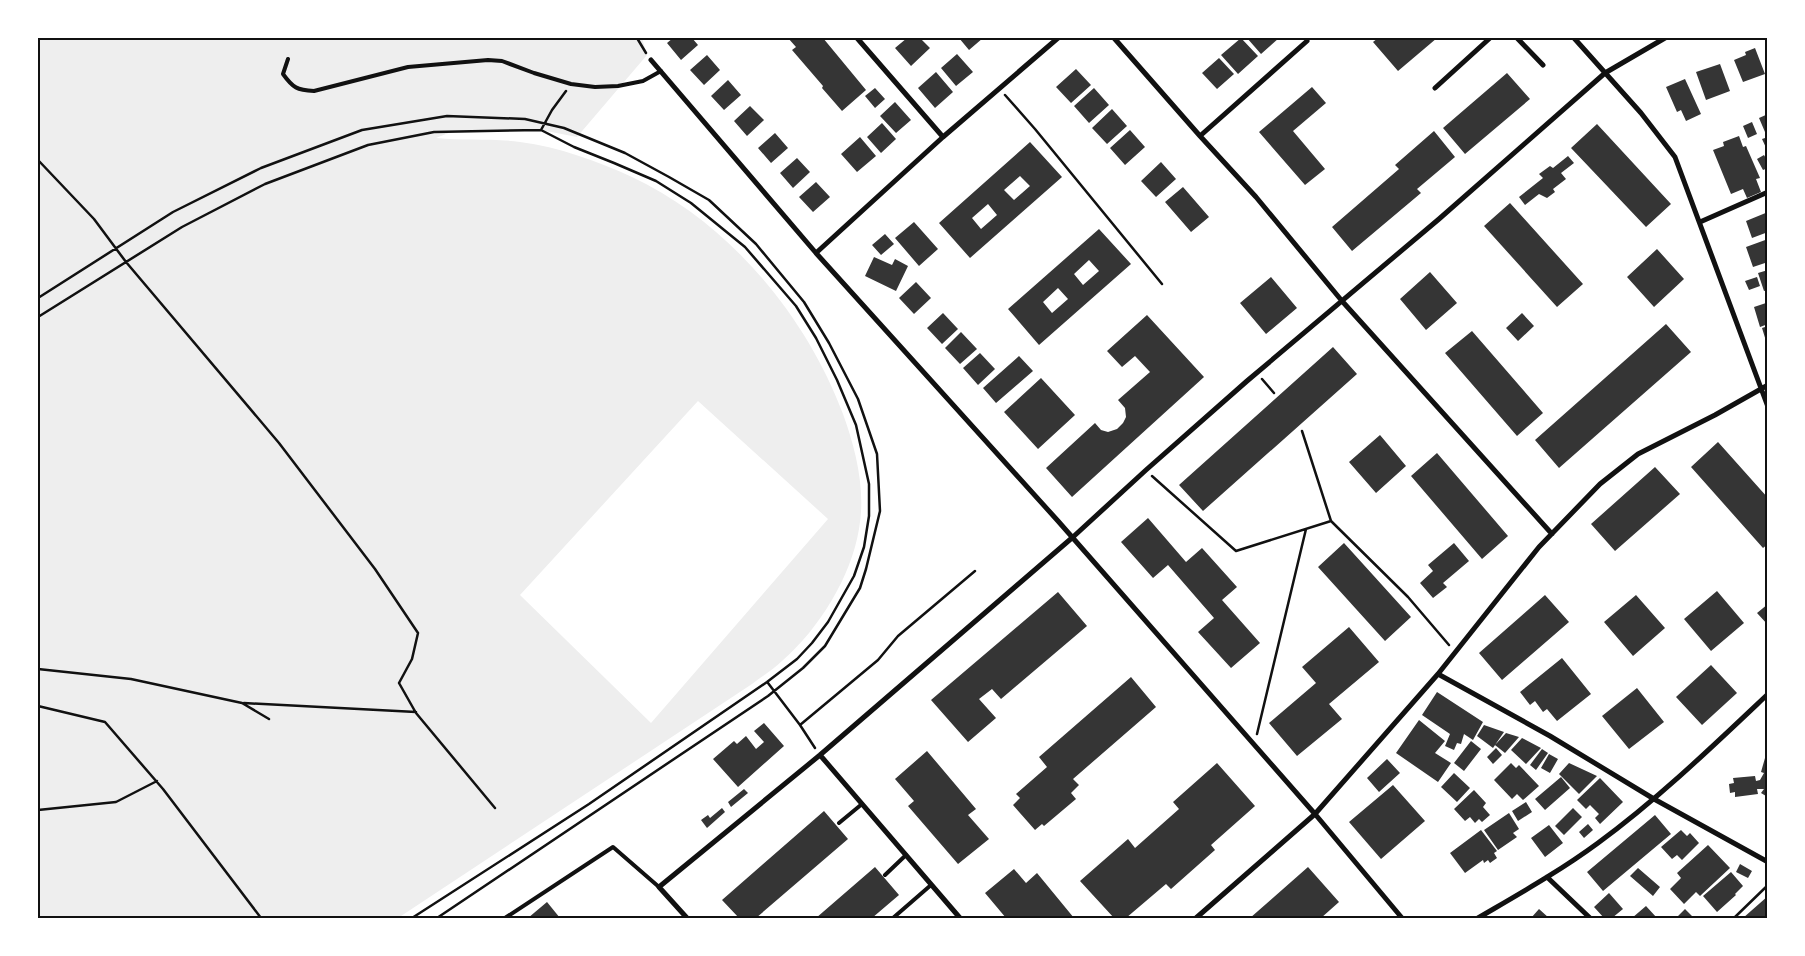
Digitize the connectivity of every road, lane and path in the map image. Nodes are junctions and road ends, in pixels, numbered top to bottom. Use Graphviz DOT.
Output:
graph roads {
  1 [pos="637,38"];
  2 [pos="857,38"];
  3 [pos="1058,38"];
  4 [pos="1114,38"];
  5 [pos="1490,38"];
  6 [pos="1517,38"];
  7 [pos="1574,38"];
  8 [pos="1665,38"];
  9 [pos="1306,41"];
  10 [pos="288,59"];
  11 [pos="651,60"];
  12 [pos="1543,65"];
  13 [pos="661,71"];
  14 [pos="1605,73"];
  15 [pos="571,84"];
  16 [pos="1435,88"];
  17 [pos="999,89"];
  18 [pos="544,123"];
  19 [pos="541,130"];
  20 [pos="1200,136"];
  21 [pos="943,137"];
  22 [pos="38,160"];
  23 [pos="1768,192"];
  24 [pos="1700,222"];
  25 [pos="116,248"];
  26 [pos="816,253"];
  27 [pos="126,262"];
  28 [pos="1162,284"];
  29 [pos="38,298"];
  30 [pos="1342,301"];
  31 [pos="38,317"];
  32 [pos="1256,372"];
  33 [pos="1768,384"];
  34 [pos="1760,388"];
  35 [pos="1274,393"];
  36 [pos="1768,406"];
  37 [pos="1302,431"];
  38 [pos="1146,470"];
  39 [pos="1331,521"];
  40 [pos="1306,529"];
  41 [pos="1552,534"];
  42 [pos="1072,538"];
  43 [pos="975,571"];
  44 [pos="1455,652"];
  45 [pos="38,669"];
  46 [pos="1438,674"];
  47 [pos="768,682"];
  48 [pos="774,691"];
  49 [pos="1768,694"];
  50 [pos="242,703"];
  51 [pos="38,706"];
  52 [pos="416,712"];
  53 [pos="268,719"];
  54 [pos="800,725"];
  55 [pos="1254,746"];
  56 [pos="820,755"];
  57 [pos="157,781"];
  58 [pos="1654,799"];
  59 [pos="862,804"];
  60 [pos="495,808"];
  61 [pos="38,810"];
  62 [pos="1315,814"];
  63 [pos="838,823"];
  64 [pos="906,855"];
  65 [pos="1768,862"];
  66 [pos="885,875"];
  67 [pos="1547,877"];
  68 [pos="931,885"];
  69 [pos="1768,885"];
  70 [pos="659,888"];
  71 [pos="261,918"];
  72 [pos="412,918"];
  73 [pos="436,918"];
  74 [pos="505,918"];
  75 [pos="687,918"];
  76 [pos="894,918"];
  77 [pos="960,918"];
  78 [pos="1196,918"];
  79 [pos="1402,918"];
  80 [pos="1478,918"];
  81 [pos="1590,918"];
  82 [pos="1734,918"];
  1 -- 11 [label="path"];
  2 -- 21 [label="street"];
  3 -- 17 [label="street"];
  4 -- 20 [label="street"];
  5 -- 16 [label="street"];
  6 -- 12 [label="street"];
  7 -- 14 [label="street"];
  8 -- 14 [label="street"];
  9 -- 20 [label="street"];
  10 -- 15 [label="lane"];
  11 -- 13 [label="street"];
  13 -- 15 [label="lane"];
  13 -- 26 [label="street"];
  14 -- 24 [label="street"];
  14 -- 30 [label="street"];
  15 -- 18 [label="path"];
  17 -- 21 [label="street"];
  17 -- 28 [label="path"];
  18 -- 19 [label="path"];
  18 -- 25 [label="path"];
  18 -- 48 [label="path"];
  19 -- 27 [label="path"];
  19 -- 47 [label="path"];
  20 -- 30 [label="street"];
  21 -- 26 [label="street"];
  22 -- 25 [label="path"];
  23 -- 24 [label="street"];
  24 -- 34 [label="street"];
  25 -- 27 [label="path"];
  25 -- 29 [label="path"];
  26 -- 42 [label="street"];
  27 -- 31 [label="path"];
  27 -- 52 [label="path"];
  30 -- 32 [label="street"];
  30 -- 41 [label="street"];
  32 -- 35 [label="path"];
  32 -- 38 [label="street"];
  33 -- 34 [label="street"];
  34 -- 36 [label="street"];
  34 -- 41 [label="street"];
  37 -- 39 [label="path"];
  38 -- 40 [label="path"];
  38 -- 42 [label="street"];
  39 -- 40 [label="path"];
  39 -- 44 [label="path"];
  40 -- 55 [label="path"];
  41 -- 44 [label="street"];
  42 -- 55 [label="street"];
  42 -- 56 [label="street"];
  43 -- 54 [label="path"];
  44 -- 46 [label="street"];
  45 -- 50 [label="path"];
  46 -- 58 [label="street"];
  46 -- 62 [label="street"];
  47 -- 48 [label="path"];
  47 -- 72 [label="path"];
  48 -- 54 [label="path"];
  48 -- 73 [label="path"];
  49 -- 58 [label="street"];
  50 -- 52 [label="path"];
  50 -- 53 [label="path"];
  51 -- 57 [label="path"];
  52 -- 60 [label="path"];
  54 -- 56 [label="path"];
  55 -- 62 [label="street"];
  56 -- 59 [label="street"];
  56 -- 70 [label="street"];
  57 -- 61 [label="path"];
  57 -- 71 [label="path"];
  58 -- 65 [label="street"];
  58 -- 67 [label="street"];
  59 -- 63 [label="lane"];
  59 -- 64 [label="street"];
  62 -- 78 [label="street"];
  62 -- 79 [label="street"];
  64 -- 66 [label="lane"];
  64 -- 68 [label="street"];
  67 -- 80 [label="street"];
  67 -- 81 [label="street"];
  68 -- 76 [label="lane"];
  68 -- 77 [label="street"];
  69 -- 82 [label="path"];
  70 -- 74 [label="lane"];
  70 -- 75 [label="street"];
}
